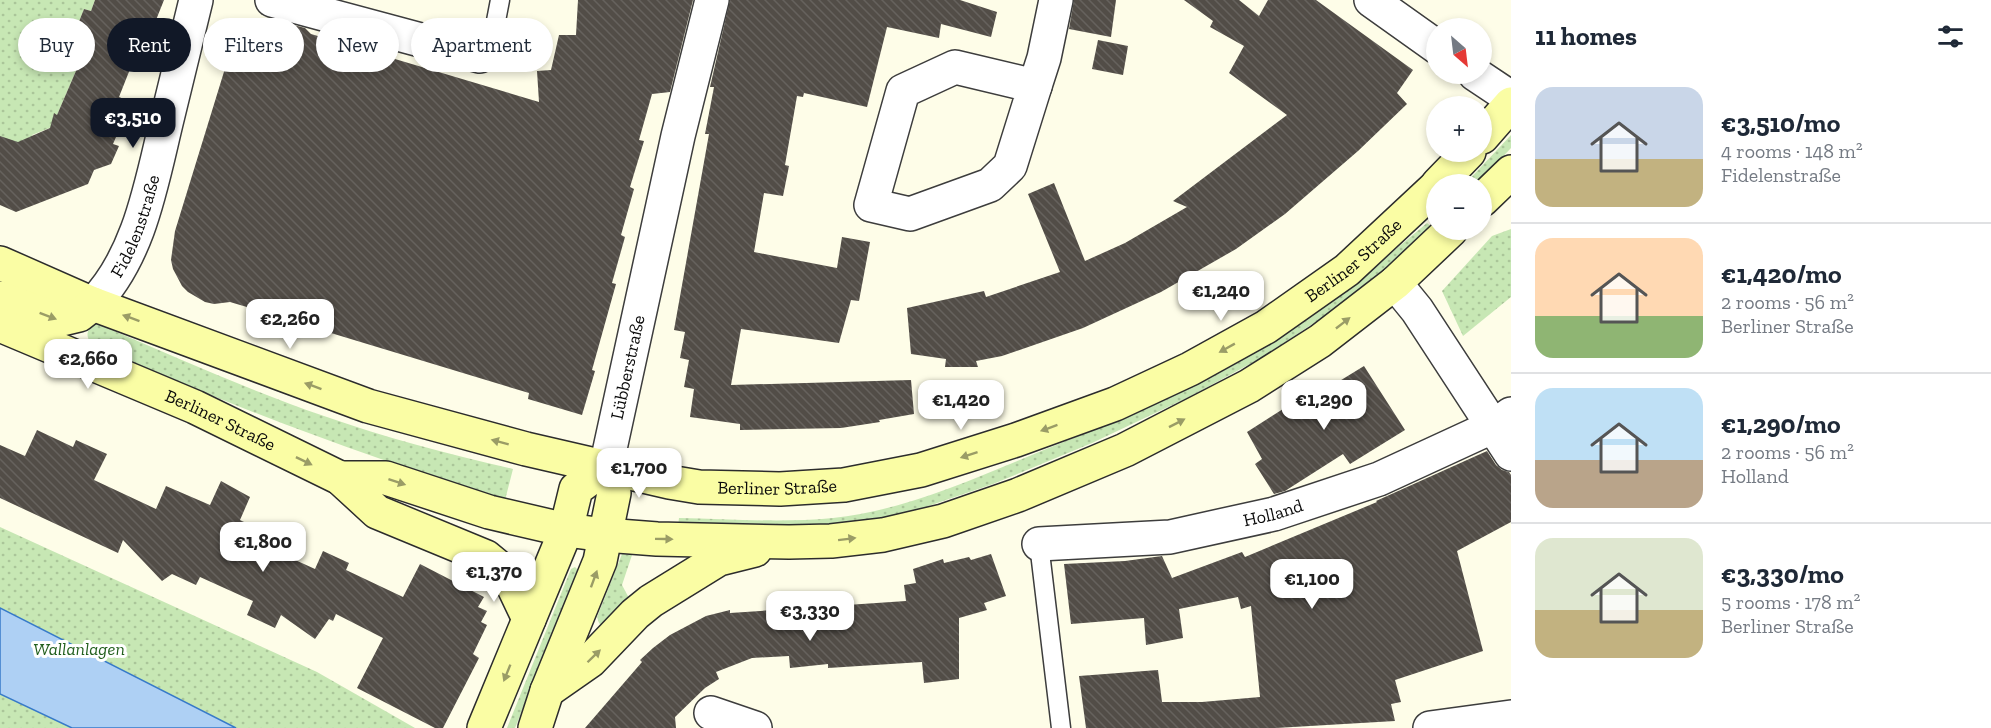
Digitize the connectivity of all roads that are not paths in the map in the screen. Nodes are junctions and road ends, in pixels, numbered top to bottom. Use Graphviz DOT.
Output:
graph roads {
  1 [pos="196,0"];
  2 [pos="272,0"];
  3 [pos="500,0"];
  4 [pos="712,0"];
  5 [pos="1056,0"];
  6 [pos="1371,0"];
  7 [pos="497,18"];
  8 [pos="411,37"];
  9 [pos="1426,39"];
  10 [pos="1490,84"];
  11 [pos="1035,87"];
  12 [pos="1511,98"];
  13 [pos="1511,104"];
  14 [pos="1492,126"];
  15 [pos="1460,162"];
  16 [pos="1511,172"];
  17 [pos="1448,174"];
  18 [pos="1492,190"];
  19 [pos="1426,196"];
  20 [pos="1440,240"];
  21 [pos="0,263"];
  22 [pos="1395,283"];
  23 [pos="0,298"];
  24 [pos="93,304"];
  25 [pos="0,325"];
  26 [pos="1502,420"];
  27 [pos="1511,454"];
  28 [pos="606,467"];
  29 [pos="340,478"];
  30 [pos="566,530"];
  31 [pos="605,534"];
  32 [pos="789,542"];
  33 [pos="1039,544"];
  34 [pos="529,619"];
  35 [pos="548,691"];
  36 [pos="711,714"];
  37 [pos="1511,717"];
  38 [pos="484,728"];
  39 [pos="535,728"];
  40 [pos="755,728"];
  41 [pos="1061,728"];
  42 [pos="1430,728"];
  1 -- 24 [label="street, Fidelenstraße"];
  2 -- 8 [label="street"];
  3 -- 7 [label="lane"];
  4 -- 28 [label="street, Lübberstraße"];
  5 -- 11 [label="street"];
  6 -- 9 [label="street"];
  10 -- 12 [label="street"];
  11 -- 11 [label="street"];
  13 -- 14 [label="main road"];
  15 -- 17 [label="main road, Berliner Straße"];
  16 -- 18 [label="main road"];
  19 -- 28 [label="main road, Berliner Straße, one-way"];
  20 -- 22 [label="main road, Berliner Straße"];
  21 -- 24 [label="main road, Berliner Straße"];
  22 -- 26 [label="street"];
  32 -- 22 [label="main road, Berliner Straße, one-way"];
  23 -- 24 [label="main road, one-way"];
  28 -- 24 [label="main road, Berliner Straße, one-way"];
  25 -- 29 [label="main road, Berliner Straße, one-way"];
  26 -- 27 [label="street"];
  26 -- 33 [label="street, Holland"];
  28 -- 30 [label="main road"];
  28 -- 31 [label="main road, Lübberstraße"];
  29 -- 30 [label="main road, Berliner Straße, one-way"];
  29 -- 34 [label="main road, Berliner Straße"];
  30 -- 31 [label="main road, Berliner Straße"];
  30 -- 34 [label="main road"];
  31 -- 32 [label="main road, Berliner Straße, one-way"];
  35 -- 31 [label="main road, Lübberstraße, one-way"];
  35 -- 32 [label="main road, one-way"];
  33 -- 41 [label="lane"];
  34 -- 38 [label="main road, one-way"];
  35 -- 39 [label="main road, Lübberstraße"];
  36 -- 40 [label="street"];
  37 -- 42 [label="street"];
}
